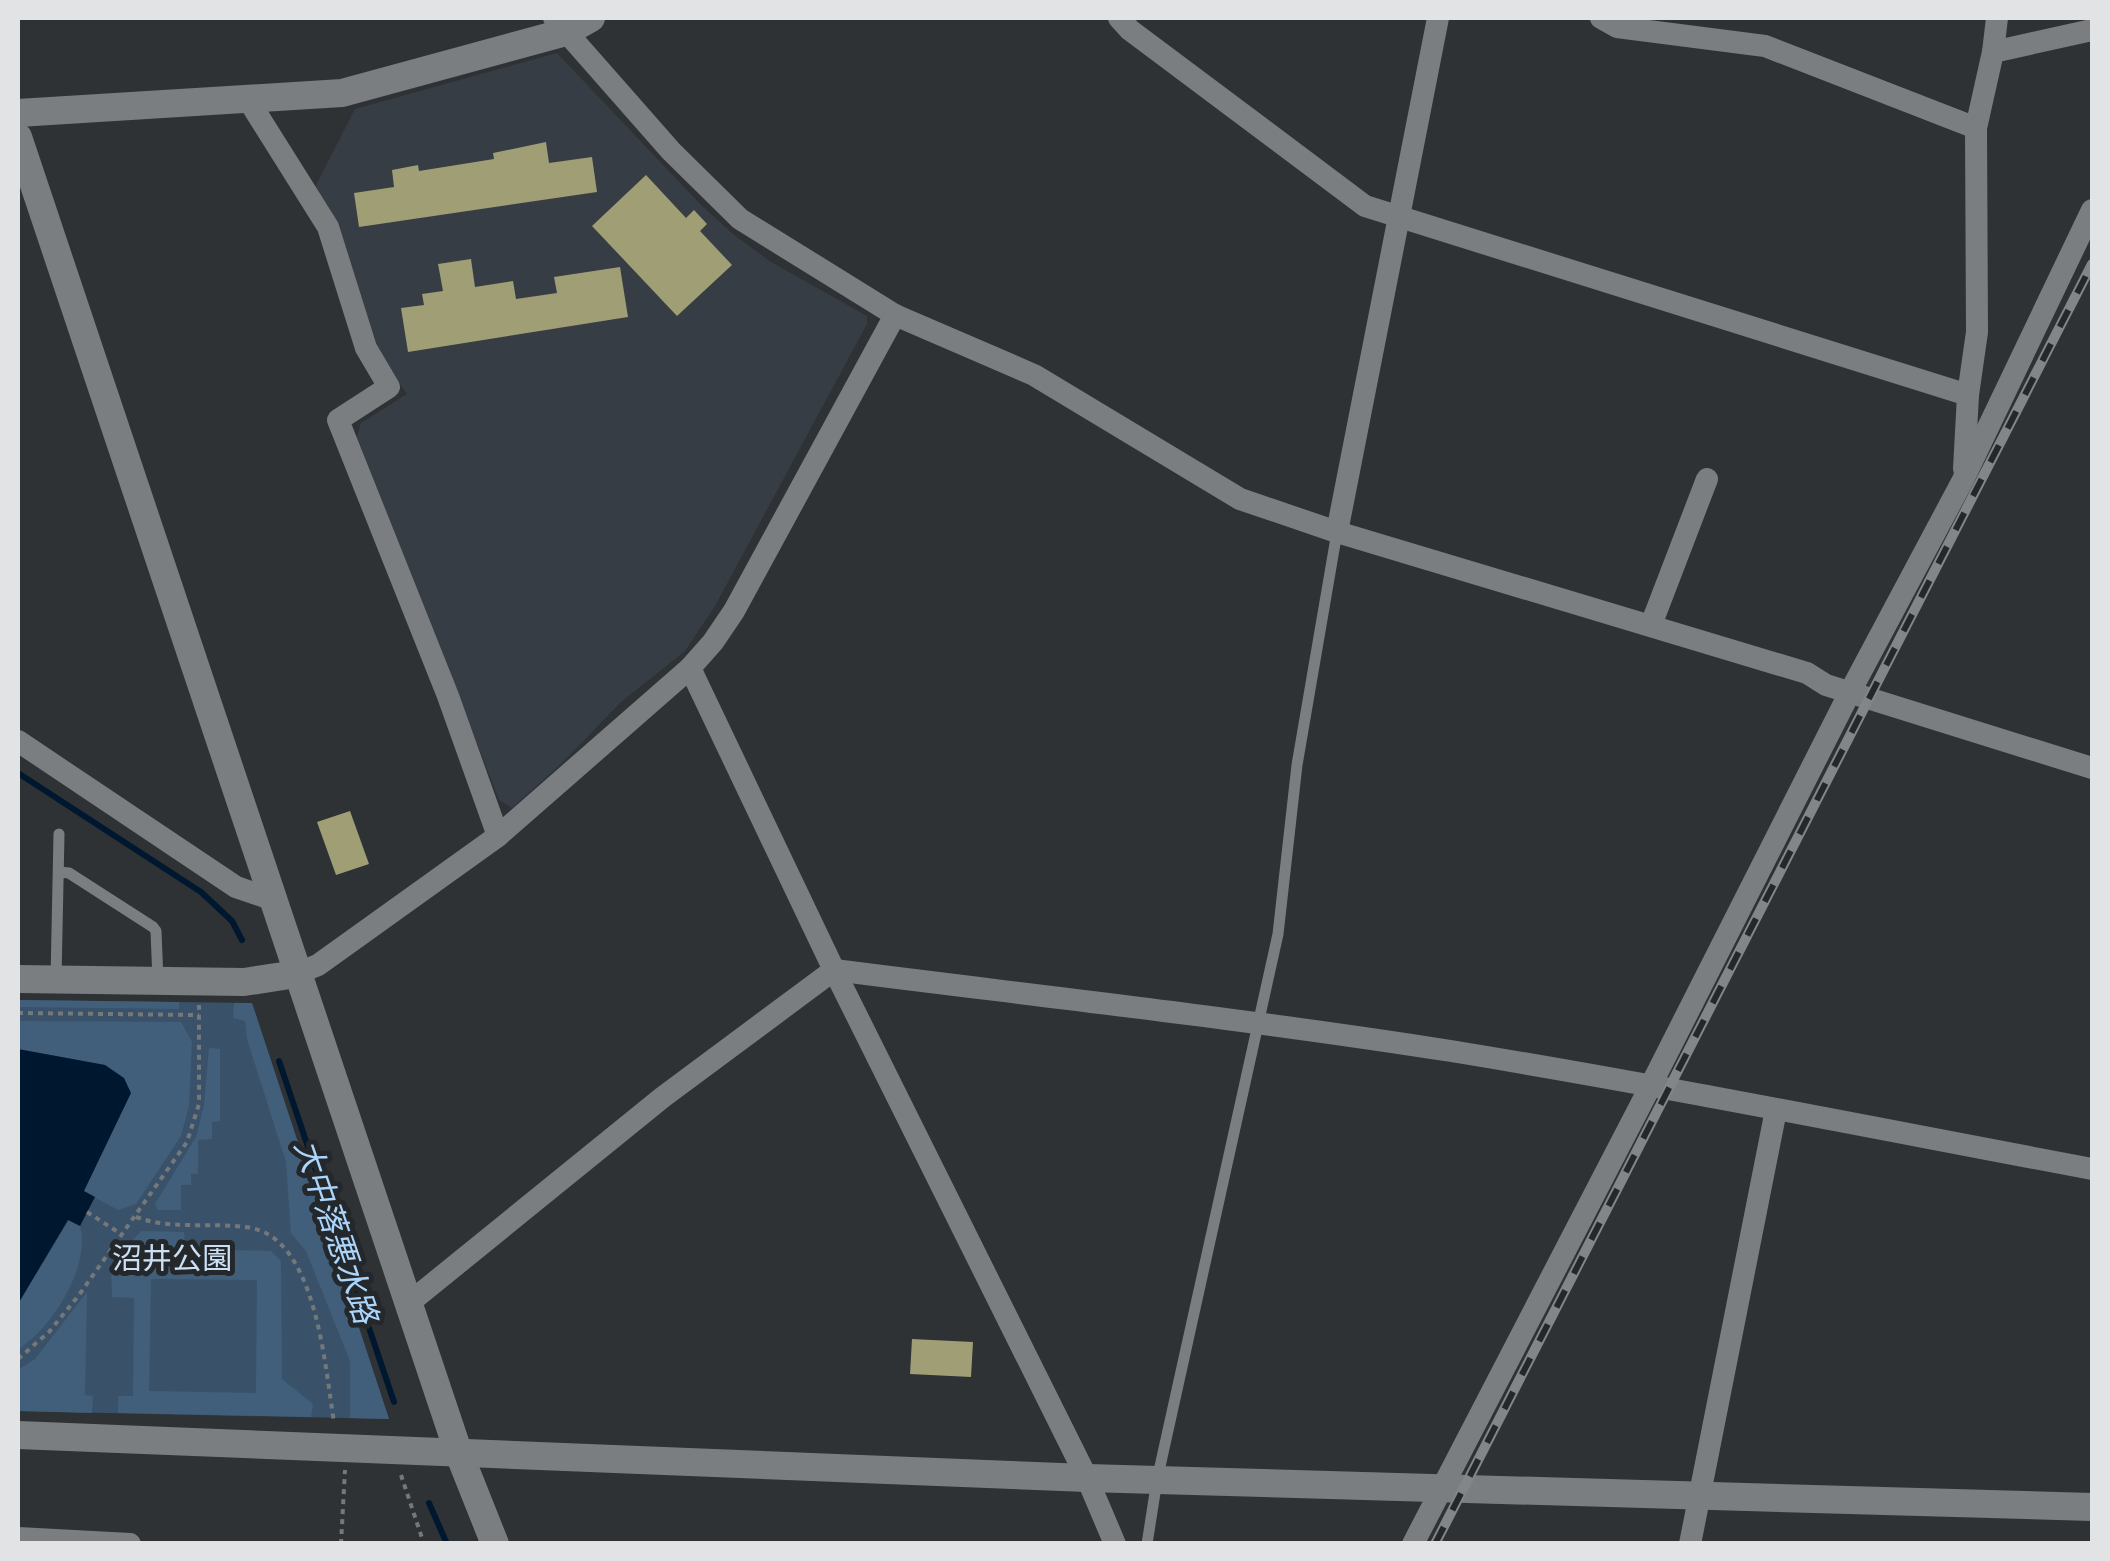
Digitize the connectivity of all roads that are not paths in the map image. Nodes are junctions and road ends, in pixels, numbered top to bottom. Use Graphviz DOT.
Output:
graph roads {
  1 [pos="590,18"];
  2 [pos="1119,18"];
  3 [pos="1438,18"];
  4 [pos="1601,18"];
  5 [pos="1997,18"];
  6 [pos="560,25"];
  7 [pos="2092,30"];
  8 [pos="1993,52"];
  9 [pos="246,98"];
  10 [pos="18,113"];
  11 [pos="1976,128"];
  12 [pos="18,137"];
  13 [pos="2092,210"];
  14 [pos="1400,216"];
  15 [pos="895,315"];
  16 [pos="1968,395"];
  17 [pos="1706,478"];
  18 [pos="1963,480"];
  19 [pos="1338,532"];
  20 [pos="1651,625"];
  21 [pos="690,668"];
  22 [pos="1850,692"];
  23 [pos="18,740"];
  24 [pos="2092,768"];
  25 [pos="60,834"];
  26 [pos="498,836"];
  27 [pos="59,872"];
  28 [pos="272,898"];
  29 [pos="834,970"];
  30 [pos="296,974"];
  31 [pos="18,979"];
  32 [pos="56,980"];
  33 [pos="158,980"];
  34 [pos="1258,1023"];
  35 [pos="1651,1085"];
  36 [pos="1776,1110"];
  37 [pos="2092,1169"];
  38 [pos="409,1303"];
  39 [pos="18,1434"];
  40 [pos="458,1451"];
  41 [pos="1087,1478"];
  42 [pos="1157,1480"];
  43 [pos="1440,1488"];
  44 [pos="1702,1494"];
  45 [pos="2092,1507"];
  46 [pos="18,1538"];
  47 [pos="130,1544"];
  48 [pos="496,1544"];
  49 [pos="1115,1544"];
  50 [pos="1147,1544"];
  51 [pos="1412,1544"];
  52 [pos="1690,1544"];
  1 -- 6 [label="street"];
  2 -- 14 [label="street"];
  3 -- 14 [label="street"];
  4 -- 11 [label="street"];
  5 -- 8 [label="street"];
  6 -- 9 [label="street"];
  6 -- 15 [label="street"];
  7 -- 8 [label="street"];
  8 -- 11 [label="street"];
  9 -- 10 [label="street"];
  9 -- 26 [label="street"];
  11 -- 16 [label="street"];
  12 -- 28 [label="street"];
  13 -- 18 [label="street"];
  14 -- 16 [label="street"];
  14 -- 19 [label="street"];
  15 -- 19 [label="street"];
  15 -- 21 [label="street"];
  16 -- 18 [label="street"];
  17 -- 20 [label="street"];
  18 -- 22 [label="street"];
  19 -- 20 [label="street"];
  19 -- 34 [label="lane"];
  20 -- 22 [label="street"];
  21 -- 26 [label="street"];
  21 -- 29 [label="street"];
  22 -- 24 [label="street"];
  22 -- 35 [label="street"];
  23 -- 28 [label="street"];
  25 -- 27 [label="lane"];
  26 -- 30 [label="street"];
  27 -- 32 [label="lane"];
  27 -- 33 [label="lane"];
  28 -- 30 [label="street"];
  29 -- 34 [label="street"];
  29 -- 38 [label="street"];
  29 -- 41 [label="street"];
  30 -- 33 [label="street"];
  30 -- 38 [label="street"];
  31 -- 32 [label="street"];
  32 -- 33 [label="street"];
  34 -- 35 [label="street"];
  34 -- 42 [label="lane"];
  35 -- 36 [label="street"];
  35 -- 43 [label="street"];
  36 -- 37 [label="street"];
  36 -- 44 [label="street"];
  38 -- 40 [label="street"];
  39 -- 40 [label="street"];
  40 -- 41 [label="street"];
  40 -- 48 [label="street"];
  41 -- 42 [label="street"];
  41 -- 49 [label="street"];
  42 -- 43 [label="street"];
  42 -- 50 [label="lane"];
  43 -- 44 [label="street"];
  43 -- 51 [label="street"];
  44 -- 45 [label="street"];
  44 -- 52 [label="street"];
  46 -- 47 [label="street"];
}
